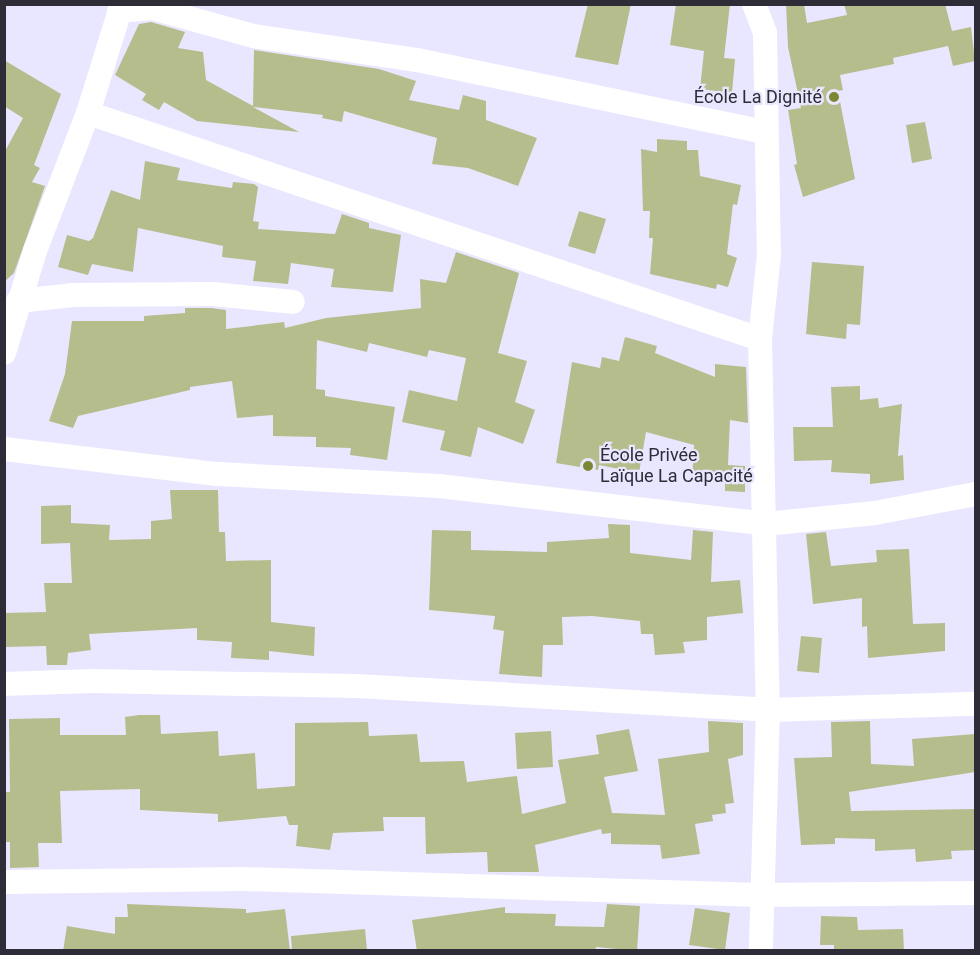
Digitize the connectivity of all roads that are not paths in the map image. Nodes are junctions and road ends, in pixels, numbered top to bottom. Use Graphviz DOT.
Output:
graph roads {
  1 [pos="754,4"];
  2 [pos="120,8"];
  3 [pos="88,112"];
  4 [pos="765,132"];
  5 [pos="18,301"];
  6 [pos="293,302"];
  7 [pos="760,339"];
  8 [pos="4,353"];
  9 [pos="4,448"];
  10 [pos="975,494"];
  11 [pos="765,524"];
  12 [pos="4,684"];
  13 [pos="975,704"];
  14 [pos="768,710"];
  15 [pos="4,882"];
  16 [pos="975,893"];
  17 [pos="761,895"];
  18 [pos="760,951"];
  1 -- 4 [label="street"];
  2 -- 3 [label="street"];
  2 -- 4 [label="street"];
  3 -- 5 [label="street"];
  3 -- 7 [label="street"];
  4 -- 7 [label="street"];
  5 -- 6 [label="street"];
  5 -- 8 [label="street"];
  7 -- 11 [label="street"];
  9 -- 11 [label="street"];
  10 -- 11 [label="street"];
  11 -- 14 [label="street"];
  12 -- 14 [label="street"];
  13 -- 14 [label="street"];
  14 -- 17 [label="street"];
  15 -- 17 [label="street"];
  16 -- 17 [label="street"];
  17 -- 18 [label="street"];
}
